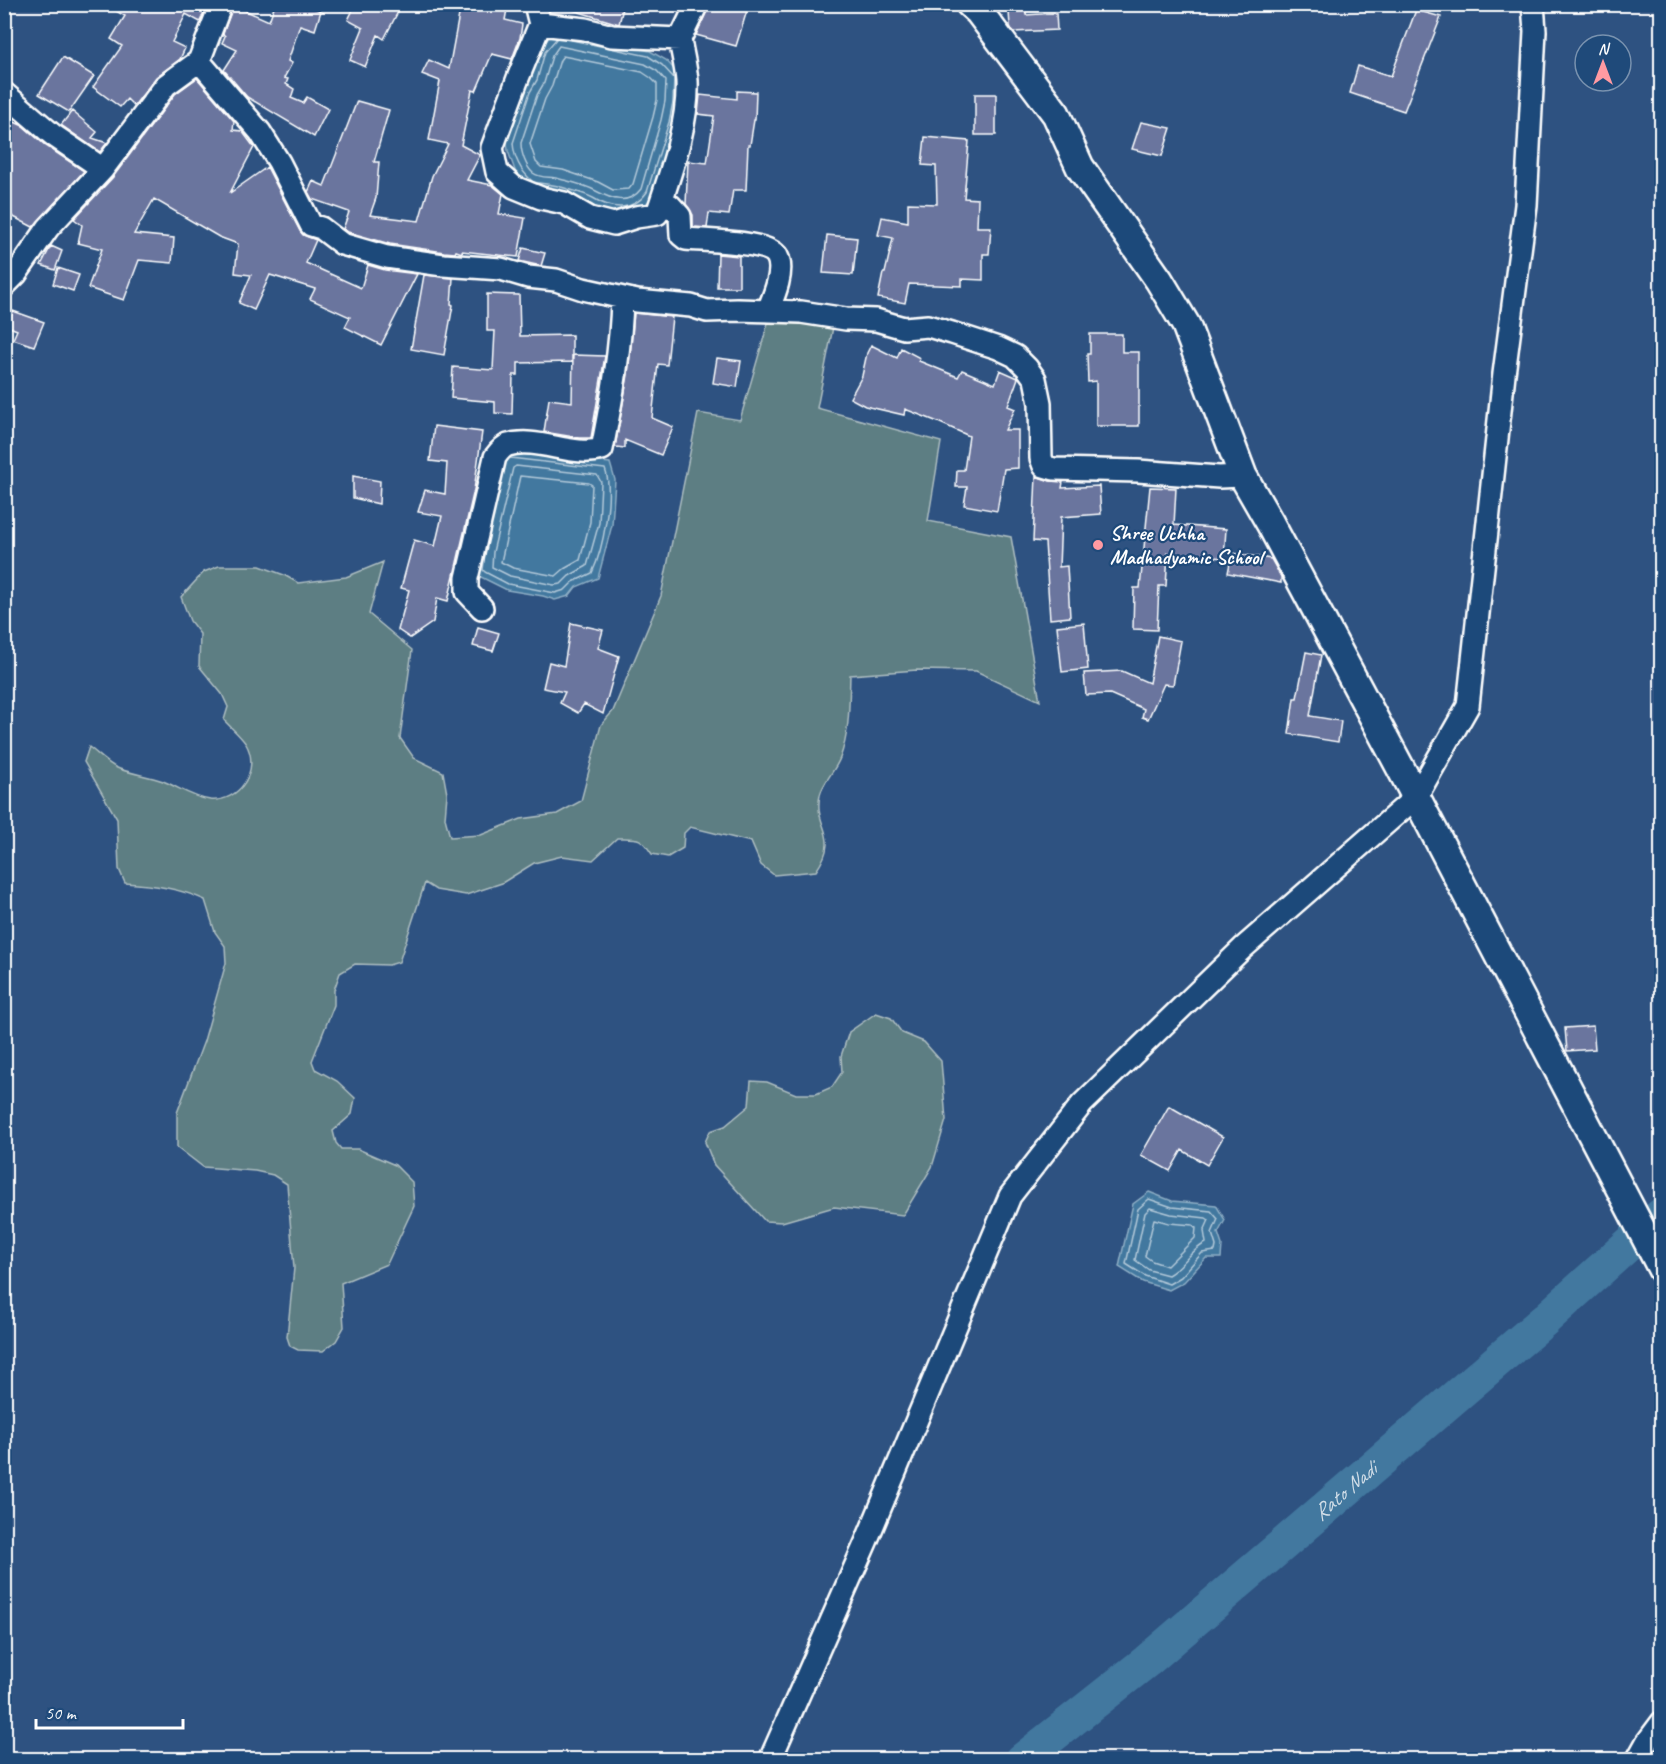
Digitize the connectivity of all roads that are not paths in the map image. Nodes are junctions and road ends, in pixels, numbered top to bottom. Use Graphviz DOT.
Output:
graph roads {
  1 [pos="221,4"];
  2 [pos="697,4"];
  3 [pos="970,4"];
  4 [pos="1533,4"];
  5 [pos="538,14"];
  6 [pos="680,39"];
  7 [pos="199,62"];
  8 [pos="4,93"];
  9 [pos="103,169"];
  10 [pos="661,202"];
  11 [pos="4,286"];
  12 [pos="622,297"];
  13 [pos="768,310"];
  14 [pos="1243,476"];
  15 [pos="482,608"];
  16 [pos="1416,797"];
  17 [pos="1662,1269"];
  18 [pos="1662,1722"];
  19 [pos="770,1760"];
  20 [pos="1637,1760"];
  1 -- 7 [label="street"];
  2 -- 6 [label="street"];
  3 -- 14 [label="main road"];
  4 -- 16 [label="street"];
  5 -- 6 [label="street"];
  5 -- 10 [label="street"];
  6 -- 10 [label="street"];
  7 -- 9 [label="street"];
  7 -- 12 [label="street"];
  8 -- 9 [label="street"];
  9 -- 11 [label="street"];
  10 -- 13 [label="street"];
  12 -- 13 [label="street"];
  12 -- 15 [label="street"];
  13 -- 14 [label="street"];
  14 -- 16 [label="main road"];
  16 -- 17 [label="main road"];
  16 -- 19 [label="street"];
  18 -- 20 [label="street"];
}
